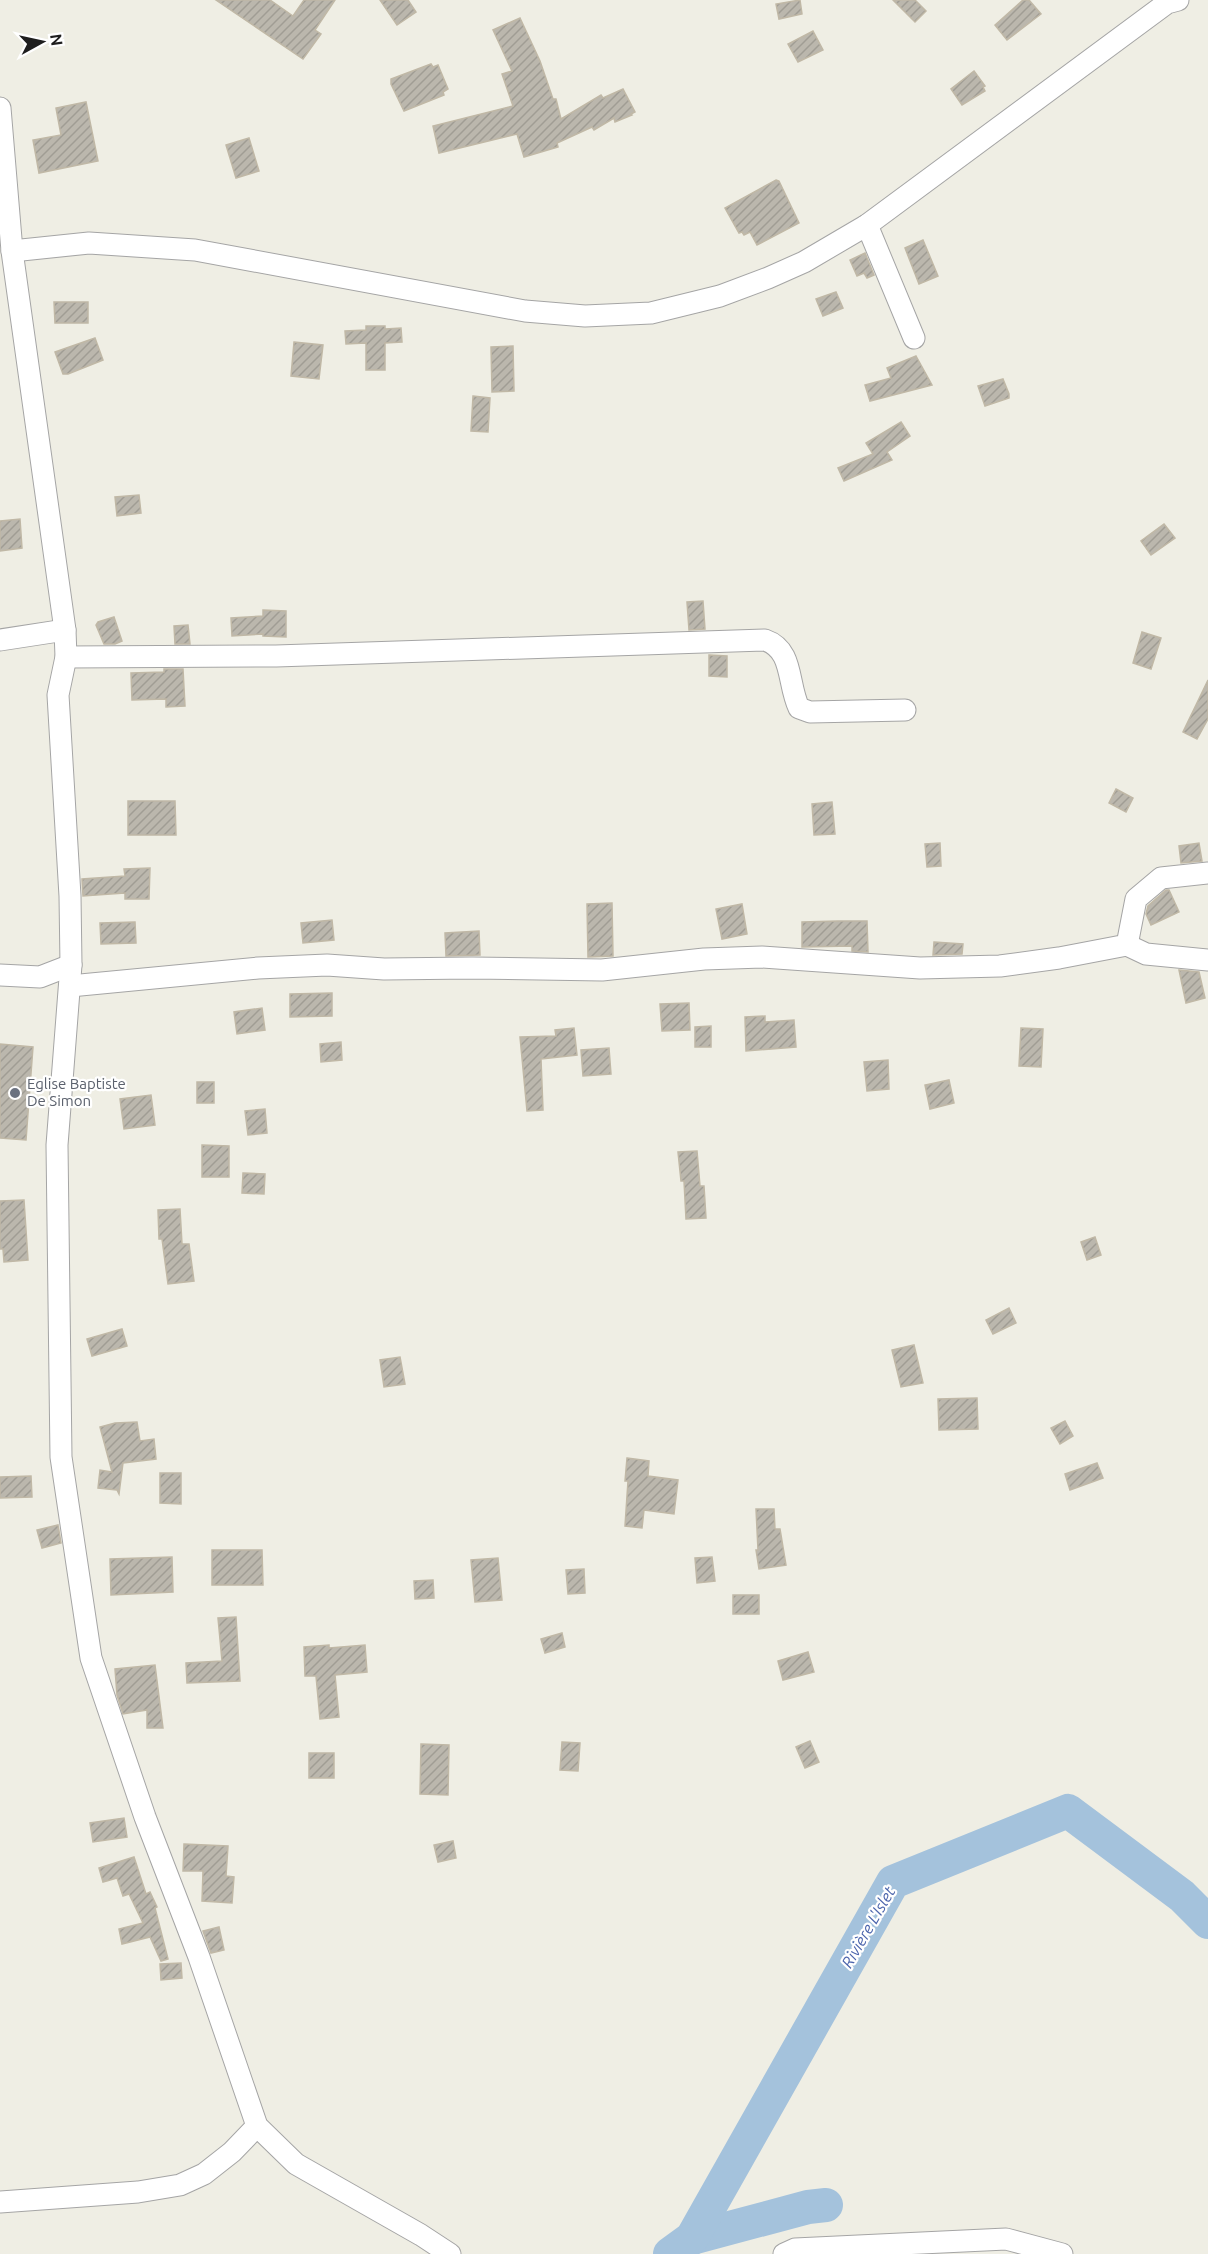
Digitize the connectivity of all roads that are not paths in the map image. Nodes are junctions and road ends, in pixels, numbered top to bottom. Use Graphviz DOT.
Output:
graph roads {
  1 [pos="1178,0"];
  2 [pos="0,108"];
  3 [pos="867,225"];
  4 [pos="5,229"];
  5 [pos="12,251"];
  6 [pos="914,338"];
  7 [pos="65,630"];
  8 [pos="0,639"];
  9 [pos="66,657"];
  10 [pos="905,710"];
  11 [pos="1208,873"];
  12 [pos="1127,945"];
  13 [pos="1208,960"];
  14 [pos="71,965"];
  15 [pos="0,975"];
  16 [pos="70,986"];
  17 [pos="256,2126"];
  18 [pos="0,2202"];
  19 [pos="450,2254"];
  20 [pos="784,2254"];
  21 [pos="1062,2254"];
  1 -- 3 [label="street"];
  2 -- 4 [label="street"];
  3 -- 5 [label="street"];
  3 -- 6 [label="street"];
  4 -- 5 [label="street"];
  5 -- 7 [label="street"];
  7 -- 8 [label="street"];
  7 -- 9 [label="street"];
  9 -- 10 [label="street"];
  9 -- 14 [label="street"];
  11 -- 12 [label="street"];
  12 -- 13 [label="street"];
  12 -- 16 [label="street"];
  14 -- 15 [label="street"];
  14 -- 16 [label="street"];
  16 -- 17 [label="street"];
  17 -- 18 [label="street"];
  17 -- 19 [label="street"];
  20 -- 21 [label="street"];
}
